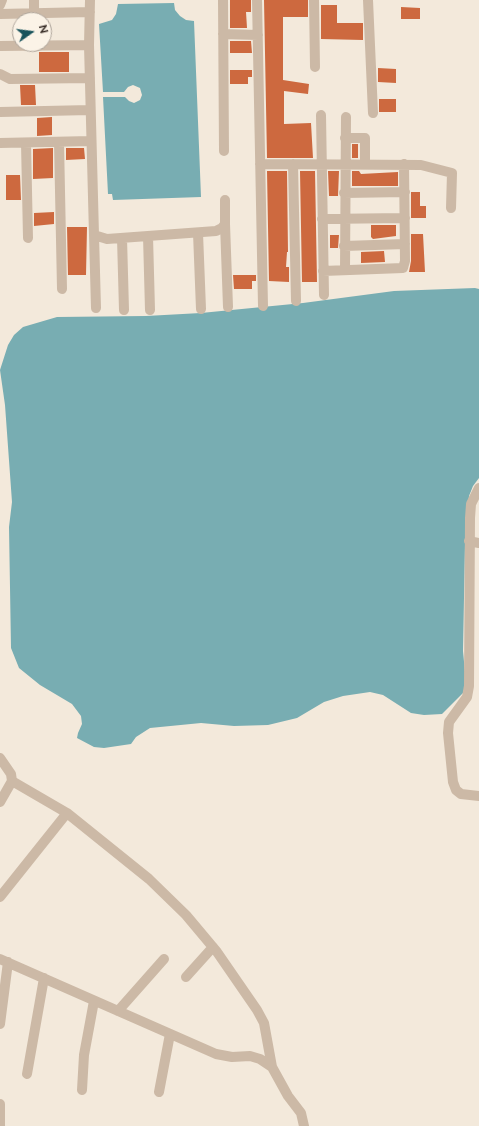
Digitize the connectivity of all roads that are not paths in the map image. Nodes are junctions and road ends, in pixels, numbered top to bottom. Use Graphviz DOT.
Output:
graph roads {
  1 [pos="2,0"];
  2 [pos="34,0"];
  3 [pos="90,0"];
  4 [pos="223,0"];
  5 [pos="257,0"];
  6 [pos="314,0"];
  7 [pos="368,0"];
  8 [pos="0,5"];
  9 [pos="34,12"];
  10 [pos="90,12"];
  11 [pos="52,13"];
  12 [pos="0,14"];
  13 [pos="12,14"];
  14 [pos="223,34"];
  15 [pos="258,35"];
  16 [pos="89,45"];
  17 [pos="0,46"];
  18 [pos="315,67"];
  19 [pos="0,74"];
  20 [pos="90,78"];
  21 [pos="90,110"];
  22 [pos="0,112"];
  23 [pos="373,113"];
  24 [pos="321,114"];
  25 [pos="346,117"];
  26 [pos="345,138"];
  27 [pos="91,141"];
  28 [pos="59,142"];
  29 [pos="26,143"];
  30 [pos="0,144"];
  31 [pos="224,151"];
  32 [pos="260,164"];
  33 [pos="293,164"];
  34 [pos="321,164"];
  35 [pos="344,164"];
  36 [pos="365,164"];
  37 [pos="404,164"];
  38 [pos="405,192"];
  39 [pos="344,193"];
  40 [pos="225,200"];
  41 [pos="450,208"];
  42 [pos="405,218"];
  43 [pos="322,219"];
  44 [pos="344,219"];
  45 [pos="225,224"];
  46 [pos="198,233"];
  47 [pos="94,235"];
  48 [pos="148,236"];
  49 [pos="28,238"];
  50 [pos="122,238"];
  51 [pos="405,244"];
  52 [pos="344,246"];
  53 [pos="345,270"];
  54 [pos="323,271"];
  55 [pos="62,289"];
  56 [pos="324,295"];
  57 [pos="296,301"];
  58 [pos="263,306"];
  59 [pos="228,307"];
  60 [pos="96,308"];
  61 [pos="124,310"];
  62 [pos="150,310"];
  63 [pos="201,310"];
  64 [pos="479,488"];
  65 [pos="474,542"];
  66 [pos="0,758"];
  67 [pos="12,781"];
  68 [pos="479,796"];
  69 [pos="0,802"];
  70 [pos="67,813"];
  71 [pos="0,897"];
  72 [pos="213,946"];
  73 [pos="4,960"];
  74 [pos="164,960"];
  75 [pos="186,977"];
  76 [pos="44,978"];
  77 [pos="94,1001"];
  78 [pos="118,1011"];
  79 [pos="0,1024"];
  80 [pos="170,1034"];
  81 [pos="272,1067"];
  82 [pos="27,1074"];
  83 [pos="82,1090"];
  84 [pos="159,1092"];
  85 [pos="0,1104"];
  86 [pos="0,1126"];
  87 [pos="304,1126"];
  1 -- 8 [label="street"];
  2 -- 9 [label="street"];
  3 -- 10 [label="street"];
  4 -- 14 [label="street"];
  5 -- 15 [label="street"];
  6 -- 18 [label="street"];
  7 -- 23 [label="street"];
  10 -- 11 [label="street"];
  10 -- 16 [label="street"];
  12 -- 13 [label="street"];
  14 -- 15 [label="street"];
  14 -- 31 [label="street"];
  15 -- 32 [label="street"];
  16 -- 17 [label="street"];
  16 -- 20 [label="street"];
  19 -- 20 [label="street"];
  20 -- 21 [label="street"];
  21 -- 22 [label="street"];
  21 -- 27 [label="street"];
  24 -- 34 [label="street"];
  25 -- 26 [label="street"];
  26 -- 35 [label="street"];
  26 -- 36 [label="street"];
  27 -- 28 [label="street"];
  27 -- 47 [label="street"];
  28 -- 29 [label="street"];
  28 -- 55 [label="street"];
  29 -- 30 [label="street"];
  29 -- 49 [label="street"];
  32 -- 33 [label="street"];
  32 -- 58 [label="street"];
  33 -- 34 [label="street"];
  33 -- 57 [label="street"];
  34 -- 35 [label="street"];
  34 -- 43 [label="street"];
  35 -- 36 [label="street"];
  35 -- 39 [label="street"];
  36 -- 37 [label="street"];
  37 -- 38 [label="street"];
  37 -- 41 [label="street"];
  38 -- 39 [label="street"];
  38 -- 42 [label="street"];
  39 -- 44 [label="street"];
  40 -- 45 [label="street"];
  42 -- 44 [label="street"];
  42 -- 51 [label="street"];
  43 -- 44 [label="street"];
  43 -- 54 [label="street"];
  44 -- 52 [label="street"];
  45 -- 46 [label="street"];
  45 -- 59 [label="street"];
  46 -- 48 [label="street"];
  46 -- 63 [label="street"];
  47 -- 50 [label="street"];
  47 -- 60 [label="street"];
  48 -- 50 [label="street"];
  48 -- 62 [label="street"];
  50 -- 61 [label="street"];
  51 -- 52 [label="street"];
  51 -- 53 [label="street"];
  52 -- 53 [label="street"];
  53 -- 54 [label="street"];
  54 -- 56 [label="street"];
  64 -- 65 [label="street"];
  65 -- 68 [label="street"];
  66 -- 67 [label="street"];
  67 -- 69 [label="street"];
  67 -- 70 [label="street"];
  70 -- 71 [label="street"];
  70 -- 72 [label="street"];
  72 -- 75 [label="street"];
  72 -- 81 [label="street"];
  73 -- 76 [label="street"];
  73 -- 79 [label="street"];
  74 -- 78 [label="street"];
  76 -- 77 [label="street"];
  76 -- 82 [label="street"];
  77 -- 78 [label="street"];
  77 -- 83 [label="street"];
  78 -- 80 [label="street"];
  80 -- 81 [label="street"];
  80 -- 84 [label="street"];
  81 -- 87 [label="street"];
  85 -- 86 [label="street"];
}
